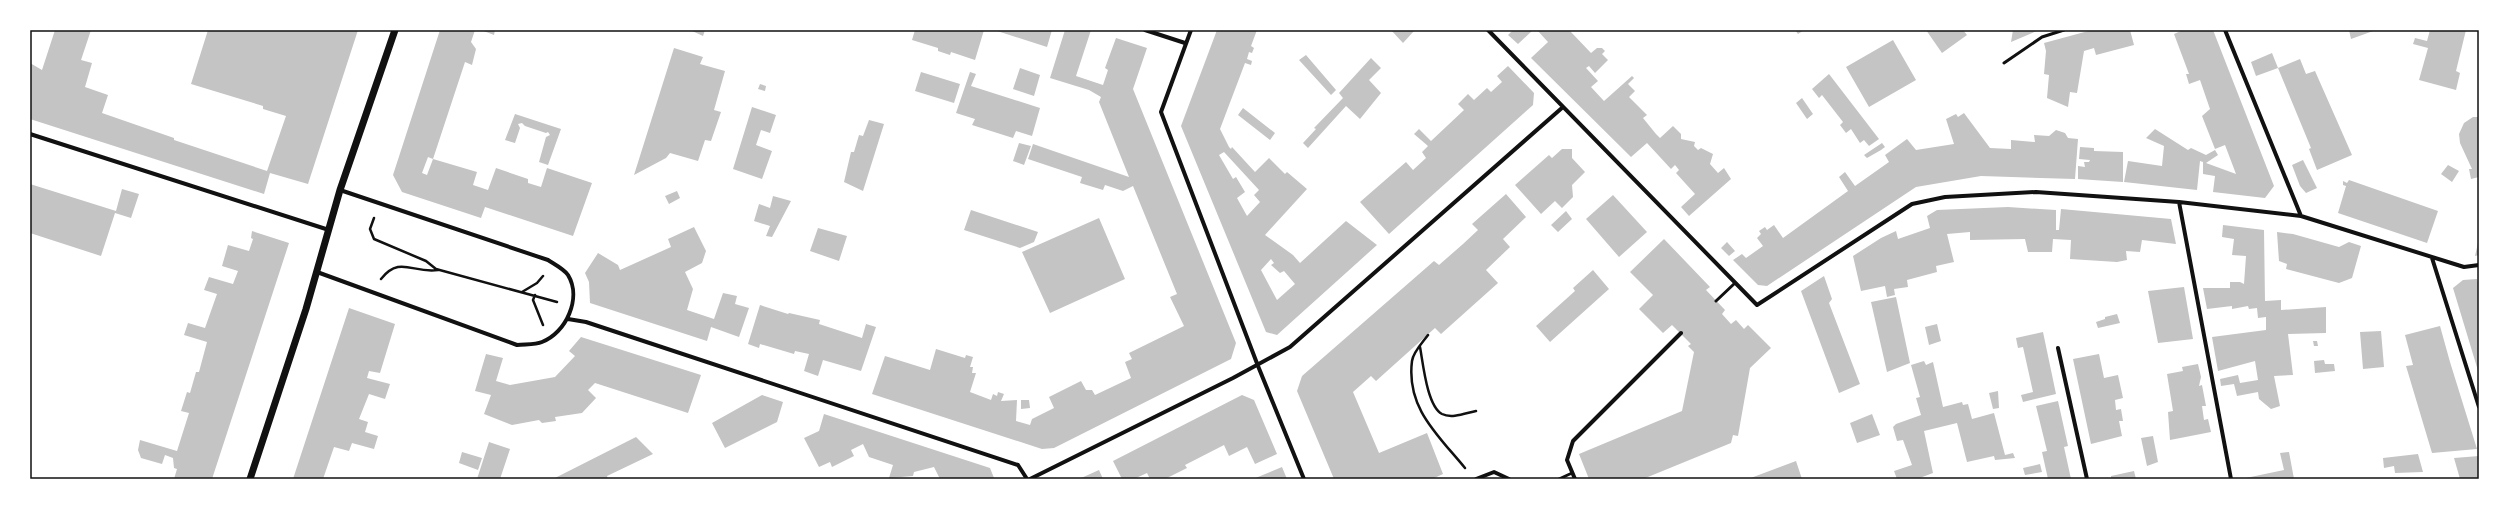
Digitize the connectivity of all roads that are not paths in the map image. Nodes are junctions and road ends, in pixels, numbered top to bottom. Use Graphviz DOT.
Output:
graph roads {
  1 [pos="395,30"];
  2 [pos="1145,30"];
  3 [pos="1191,30"];
  4 [pos="1488,30"];
  5 [pos="2064,30"];
  6 [pos="2225,30"];
  7 [pos="1185,43"];
  8 [pos="2004,62"];
  9 [pos="1563,107"];
  10 [pos="30,134"];
  11 [pos="340,190"];
  12 [pos="2179,202"];
  13 [pos="2301,216"];
  14 [pos="329,230"];
  15 [pos="2432,258"];
  16 [pos="2479,265"];
  17 [pos="317,272"];
  18 [pos="1735,283"];
  19 [pos="1716,301"];
  20 [pos="568,319"];
  21 [pos="1681,333"];
  22 [pos="2058,348"];
  23 [pos="1258,366"];
  24 [pos="2479,407"];
  25 [pos="1572,474"];
  26 [pos="250,479"];
  27 [pos="1026,479"];
  28 [pos="1030,479"];
  29 [pos="1304,479"];
  30 [pos="1476,479"];
  31 [pos="1509,479"];
  32 [pos="1559,479"];
  33 [pos="1575,479"];
  34 [pos="2087,479"];
  35 [pos="2231,479"];
  1 -- 11 [label="street"];
  2 -- 7 [label="street"];
  3 -- 7 [label="street"];
  4 -- 9 [label="street"];
  5 -- 8 [label="lane"];
  6 -- 13 [label="street"];
  7 -- 23 [label="street"];
  9 -- 18 [label="street"];
  9 -- 23 [label="street"];
  10 -- 14 [label="street"];
  11 -- 14 [label="street"];
  11 -- 20 [label="street"];
  12 -- 13 [label="street"];
  12 -- 18 [label="street"];
  12 -- 35 [label="street"];
  13 -- 15 [label="street"];
  14 -- 17 [label="street"];
  15 -- 16 [label="street"];
  15 -- 24 [label="street"];
  17 -- 20 [label="street"];
  17 -- 26 [label="street"];
  18 -- 19 [label="lane"];
  20 -- 27 [label="street"];
  21 -- 25 [label="street"];
  22 -- 34 [label="street"];
  23 -- 28 [label="street"];
  23 -- 29 [label="street"];
  25 -- 32 [label="lane"];
  25 -- 33 [label="street"];
  30 -- 31 [label="street"];
}
